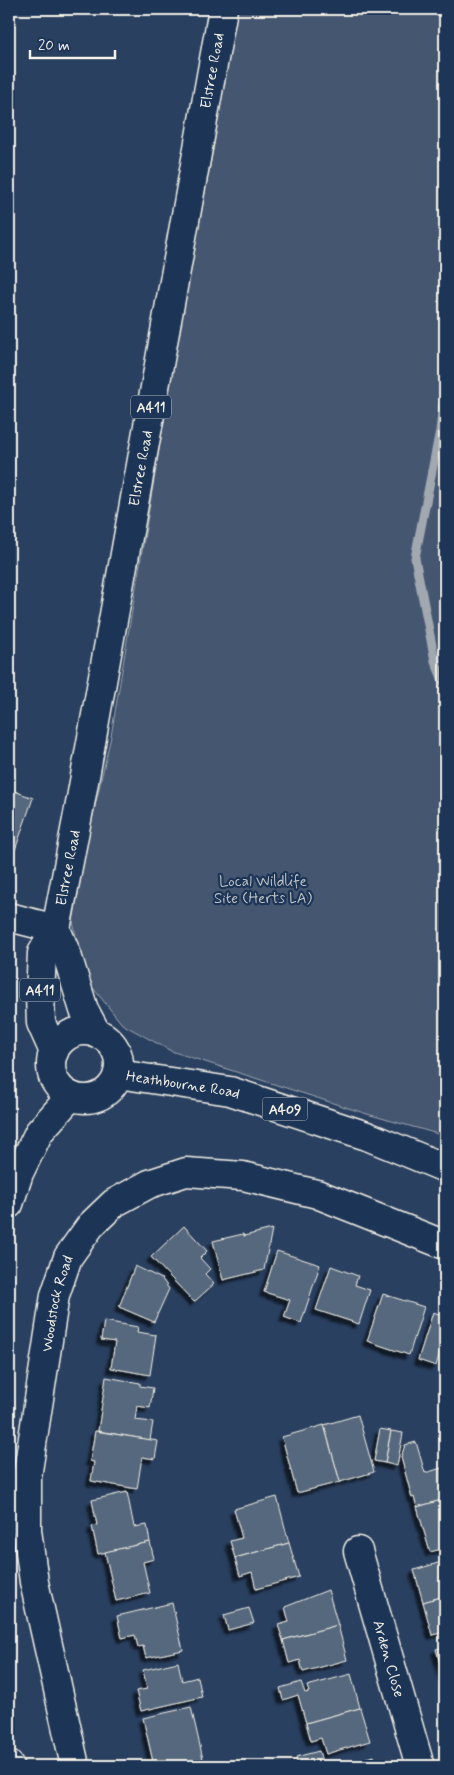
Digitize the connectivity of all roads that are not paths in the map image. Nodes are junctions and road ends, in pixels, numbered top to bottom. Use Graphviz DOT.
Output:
graph roads {
  1 [pos="223,9"];
  2 [pos="9,917"];
  3 [pos="56,929"];
  4 [pos="97,1034"];
  5 [pos="54,1052"];
  6 [pos="118,1074"];
  7 [pos="71,1096"];
  8 [pos="445,1168"];
  9 [pos="9,1204"];
  10 [pos="445,1245"];
  11 [pos="358,1552"];
  12 [pos="75,1766"];
  13 [pos="420,1766"];
  1 -- 3 [label="main road, Elstree Road / A411"];
  2 -- 3 [label="main road"];
  3 -- 4 [label="main road, A411"];
  3 -- 5 [label="main road, Elstree Road / A411"];
  4 -- 5 [label="main road"];
  4 -- 6 [label="main road, A411"];
  5 -- 7 [label="main road, Elstree Road / A411"];
  6 -- 7 [label="main road"];
  6 -- 8 [label="main road, Heathbourne Road / A409"];
  7 -- 9 [label="main road"];
  10 -- 12 [label="main road, Woodstock Road"];
  11 -- 13 [label="main road, Arden Close"];
}
